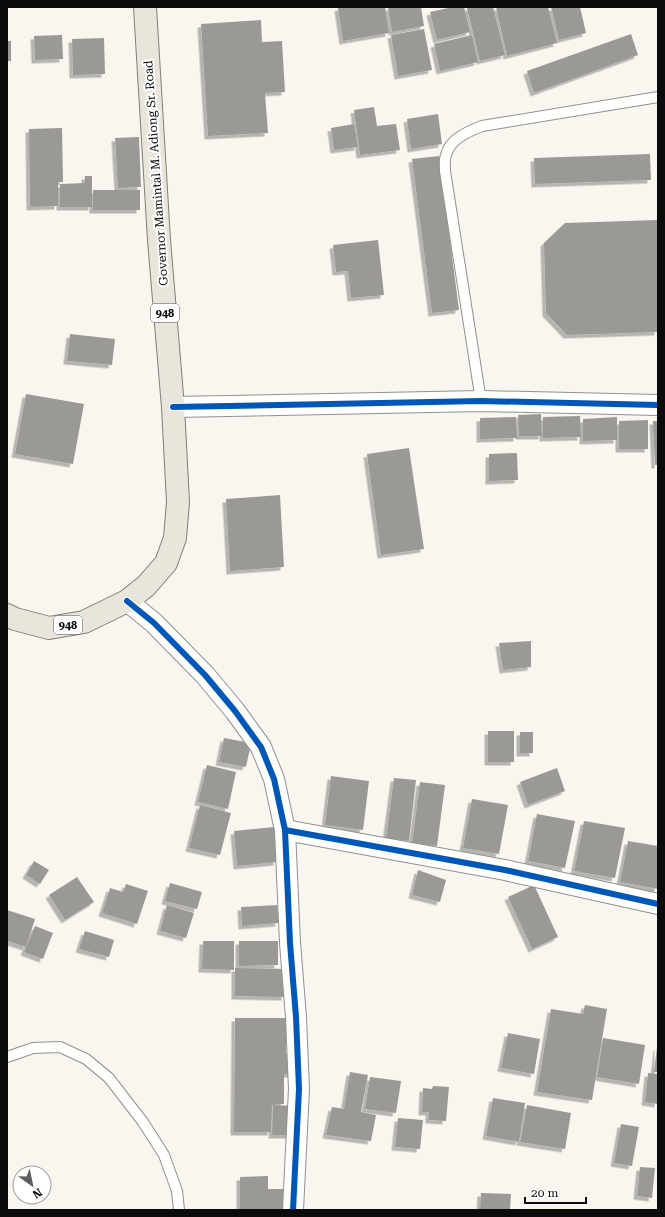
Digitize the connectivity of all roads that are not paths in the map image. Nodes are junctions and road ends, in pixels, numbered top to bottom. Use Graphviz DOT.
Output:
graph roads {
  1 [pos="145,7"];
  2 [pos="658,97"];
  3 [pos="480,401"];
  4 [pos="658,405"];
  5 [pos="173,407"];
  6 [pos="127,601"];
  7 [pos="7,615"];
  8 [pos="285,830"];
  9 [pos="658,904"];
  10 [pos="7,1057"];
  11 [pos="179,1210"];
  12 [pos="293,1210"];
  1 -- 5 [label="main road, Governor Mamintal M. Adiong Sr. Road / 948"];
  2 -- 3 [label="lane"];
  3 -- 4 [label="street"];
  3 -- 5 [label="street"];
  5 -- 6 [label="main road, Governor Mamintal M. Adiong Sr. Road / 948"];
  6 -- 7 [label="main road, Governor Mamintal M. Adiong Sr. Road / 948"];
  6 -- 8 [label="street"];
  8 -- 9 [label="street"];
  8 -- 12 [label="street"];
  10 -- 11 [label="lane"];
}
